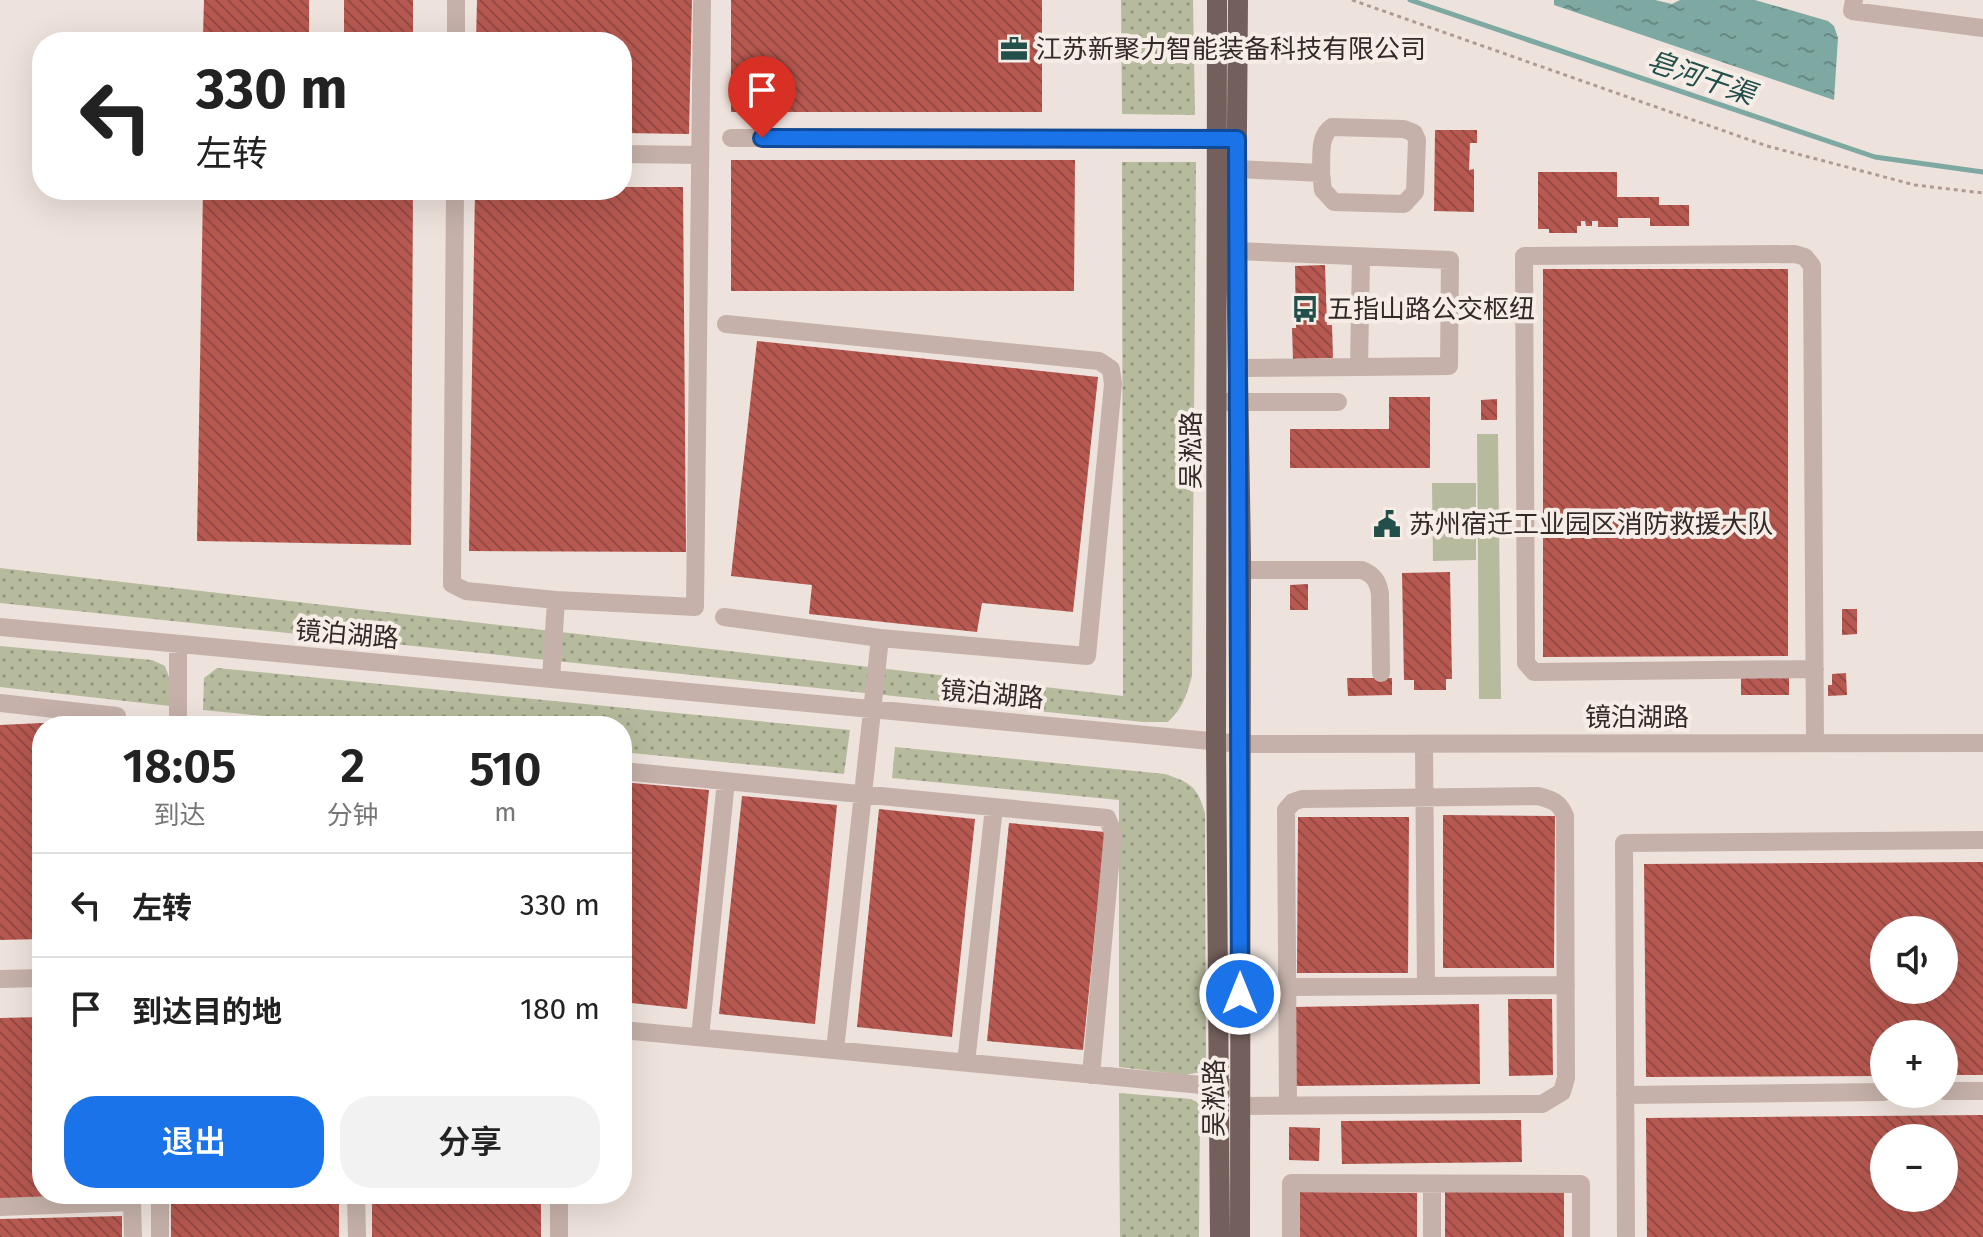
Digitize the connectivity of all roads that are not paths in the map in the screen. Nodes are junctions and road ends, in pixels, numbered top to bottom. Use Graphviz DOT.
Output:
graph roads {
  1 [pos="456,0"];
  2 [pos="702,0"];
  3 [pos="1217,0"];
  4 [pos="1238,0"];
  5 [pos="1854,0"];
  6 [pos="1983,28"];
  7 [pos="456,32"];
  8 [pos="731,138"];
  9 [pos="1227,139"];
  10 [pos="632,154"];
  11 [pos="700,155"];
  12 [pos="1238,169"];
  13 [pos="1321,173"];
  14 [pos="455,200"];
  15 [pos="1236,251"];
  16 [pos="1361,257"];
  17 [pos="726,324"];
  18 [pos="1359,367"];
  19 [pos="1238,368"];
  20 [pos="1217,402"];
  21 [pos="1239,402"];
  22 [pos="1338,402"];
  23 [pos="1241,570"];
  24 [pos="556,600"];
  25 [pos="724,617"];
  26 [pos="0,627"];
  27 [pos="880,638"];
  28 [pos="178,644"];
  29 [pos="1815,669"];
  30 [pos="1381,673"];
  31 [pos="551,679"];
  32 [pos="0,703"];
  33 [pos="873,709"];
  34 [pos="117,716"];
  35 [pos="178,716"];
  36 [pos="1216,741"];
  37 [pos="1815,743"];
  38 [pos="1983,743"];
  39 [pos="1242,744"];
  40 [pos="1424,744"];
  41 [pos="632,772"];
  42 [pos="726,781"];
  43 [pos="863,795"];
  44 [pos="1425,798"];
  45 [pos="994,807"];
  46 [pos="1983,840"];
  47 [pos="32,978"];
  48 [pos="0,979"];
  49 [pos="1566,985"];
  50 [pos="1426,986"];
  51 [pos="1287,987"];
  52 [pos="632,1031"];
  53 [pos="700,1037"];
  54 [pos="835,1050"];
  55 [pos="966,1063"];
  56 [pos="1091,1075"];
  57 [pos="1219,1087"];
  58 [pos="1958,1091"];
  59 [pos="1983,1091"];
  60 [pos="1870,1092"];
  61 [pos="1625,1095"];
  62 [pos="1240,1097"];
  63 [pos="1288,1106"];
  64 [pos="1432,1184"];
  65 [pos="79,1204"];
  66 [pos="132,1204"];
  67 [pos="160,1204"];
  68 [pos="356,1204"];
  69 [pos="559,1204"];
  70 [pos="0,1207"];
  71 [pos="133,1237"];
  72 [pos="160,1237"];
  73 [pos="357,1237"];
  74 [pos="559,1237"];
  75 [pos="1220,1237"];
  76 [pos="1240,1237"];
  77 [pos="1291,1237"];
  78 [pos="1432,1237"];
  79 [pos="1581,1237"];
  80 [pos="1626,1237"];
  1 -- 7 [label="street"];
  2 -- 11 [label="street"];
  3 -- 9 [label="main road, 吴淞路"];
  4 -- 9 [label="main road, 吴淞路"];
  5 -- 6 [label="street"];
  8 -- 9 [label="street"];
  9 -- 12 [label="main road, 吴淞路"];
  9 -- 20 [label="main road, 吴淞路"];
  10 -- 11 [label="street"];
  11 -- 24 [label="street"];
  12 -- 13 [label="street"];
  12 -- 15 [label="main road, 吴淞路"];
  13 -- 13 [label="street"];
  14 -- 24 [label="street"];
  15 -- 16 [label="street"];
  15 -- 19 [label="main road, 吴淞路"];
  16 -- 18 [label="street"];
  16 -- 18 [label="street"];
  17 -- 27 [label="street"];
  18 -- 19 [label="street"];
  19 -- 21 [label="main road, 吴淞路"];
  20 -- 21 [label="street"];
  20 -- 36 [label="main road, 吴淞路"];
  21 -- 22 [label="street"];
  21 -- 23 [label="main road, 吴淞路"];
  23 -- 30 [label="street"];
  23 -- 39 [label="main road, 吴淞路"];
  24 -- 31 [label="street"];
  25 -- 27 [label="street"];
  26 -- 28 [label="street, 镜泊湖路"];
  27 -- 33 [label="street"];
  28 -- 31 [label="street, 镜泊湖路"];
  28 -- 35 [label="street"];
  29 -- 29 [label="street"];
  29 -- 37 [label="street"];
  31 -- 33 [label="street, 镜泊湖路"];
  32 -- 34 [label="street"];
  33 -- 36 [label="street, 镜泊湖路"];
  33 -- 43 [label="street"];
  36 -- 39 [label="street, 镜泊湖路"];
  36 -- 57 [label="main road, 吴淞路"];
  37 -- 38 [label="street, 镜泊湖路"];
  37 -- 40 [label="street, 镜泊湖路"];
  39 -- 40 [label="street, 镜泊湖路"];
  39 -- 62 [label="main road, 吴淞路"];
  40 -- 44 [label="street"];
  41 -- 42 [label="street"];
  42 -- 43 [label="street"];
  42 -- 53 [label="street"];
  43 -- 45 [label="street"];
  43 -- 54 [label="street"];
  44 -- 49 [label="street"];
  44 -- 50 [label="street"];
  44 -- 51 [label="street"];
  45 -- 55 [label="street"];
  45 -- 56 [label="street"];
  46 -- 61 [label="street"];
  47 -- 48 [label="street"];
  49 -- 50 [label="street"];
  49 -- 63 [label="street"];
  50 -- 51 [label="street"];
  51 -- 63 [label="street"];
  52 -- 53 [label="street"];
  53 -- 54 [label="street"];
  54 -- 55 [label="street"];
  55 -- 56 [label="street"];
  56 -- 57 [label="street"];
  57 -- 62 [label="street"];
  57 -- 75 [label="main road, 吴淞路"];
  58 -- 59 [label="street"];
  60 -- 61 [label="street"];
  61 -- 80 [label="street"];
  62 -- 63 [label="street"];
  62 -- 76 [label="main road, 吴淞路"];
  64 -- 77 [label="street"];
  64 -- 78 [label="street"];
  64 -- 79 [label="street"];
  65 -- 70 [label="street"];
  66 -- 71 [label="street"];
  67 -- 72 [label="street"];
  68 -- 73 [label="street"];
  69 -- 74 [label="street"];
}
